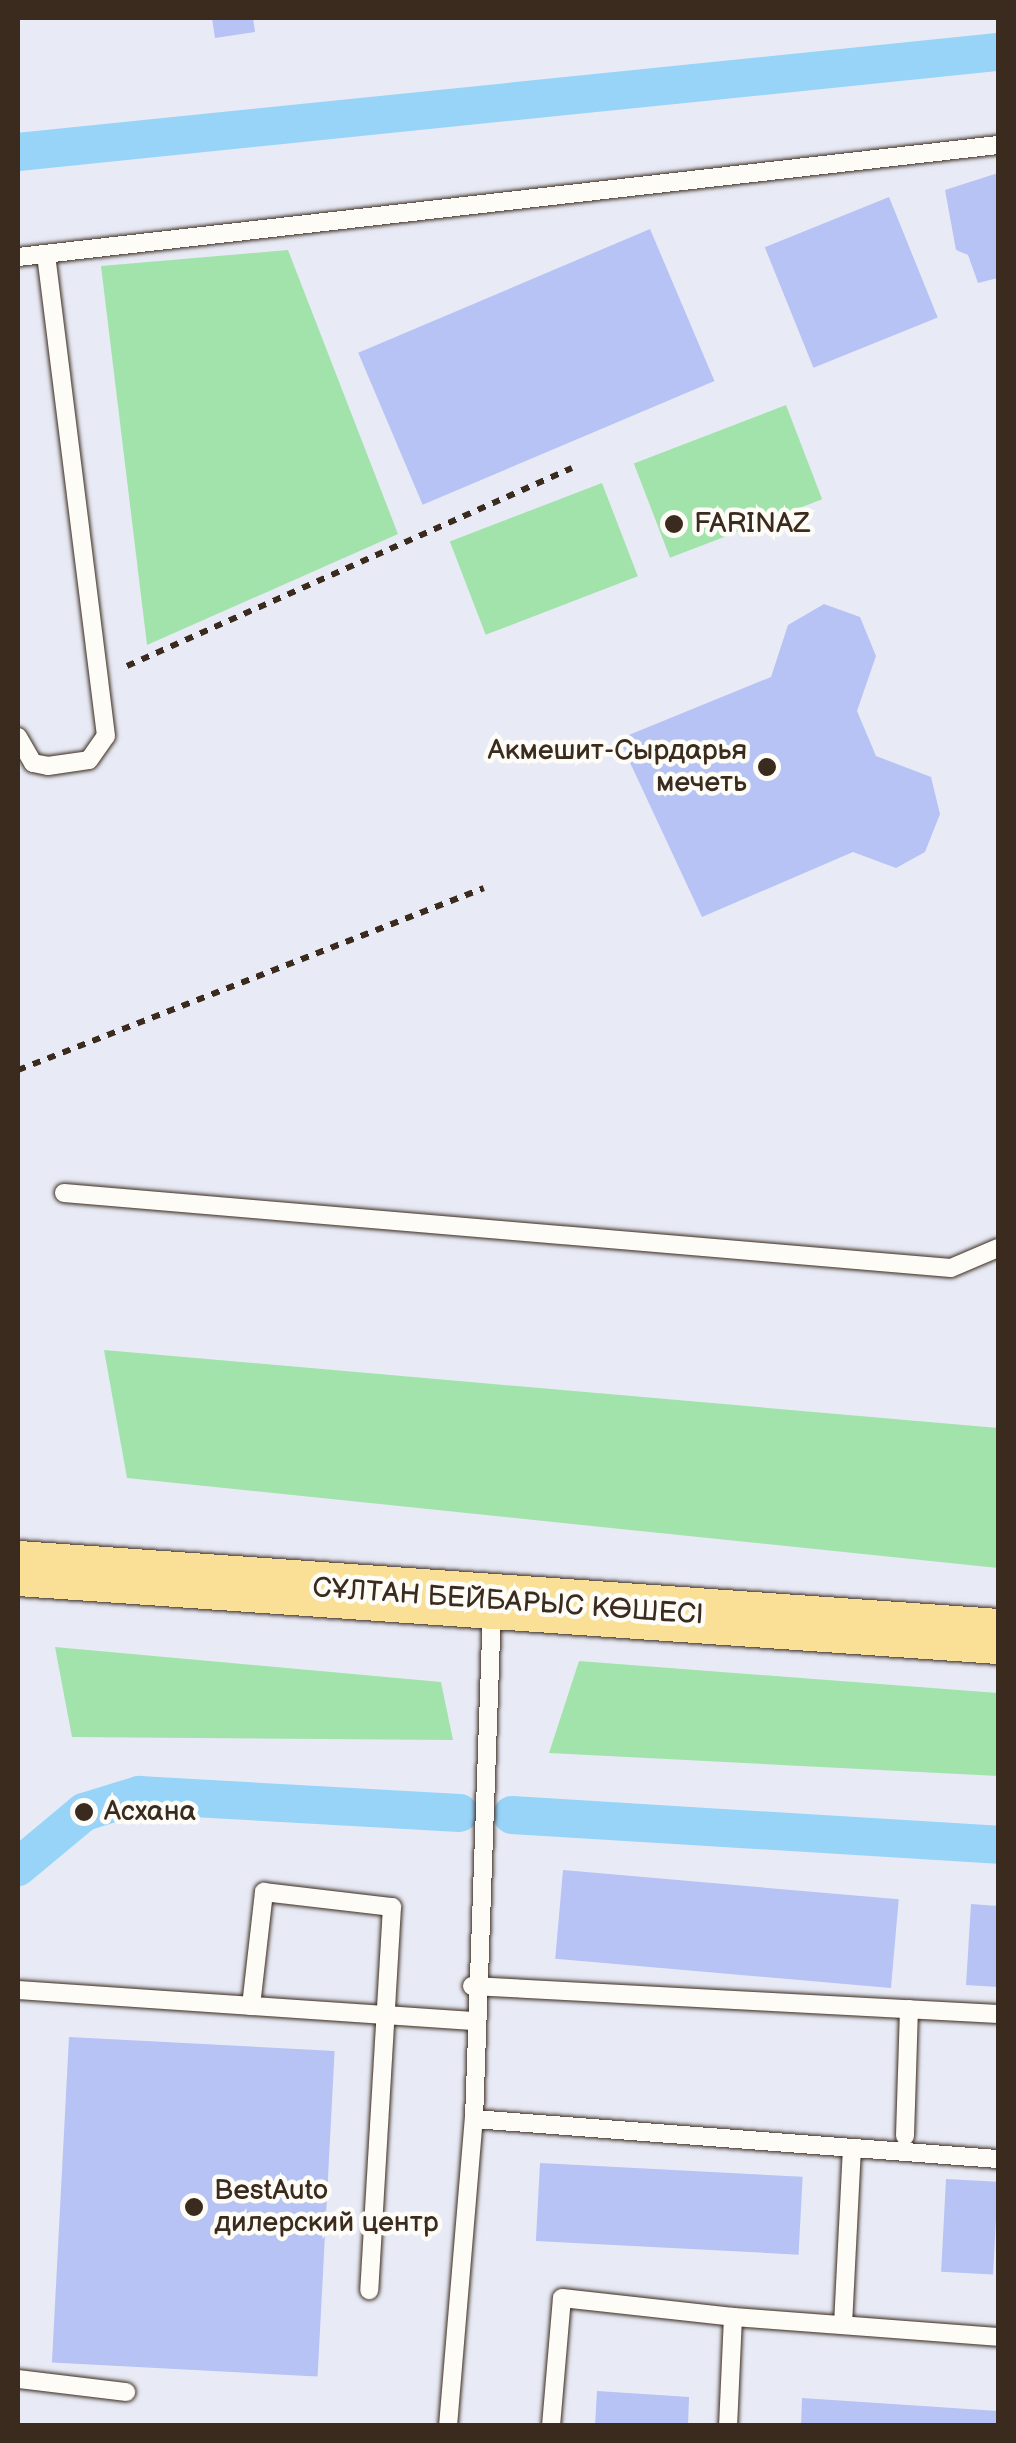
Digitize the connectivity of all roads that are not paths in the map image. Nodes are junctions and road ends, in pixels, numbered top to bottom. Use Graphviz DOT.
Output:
graph roads {
  1 [pos="998,145"];
  2 [pos="46,256"];
  3 [pos="18,257"];
  4 [pos="18,738"];
  5 [pos="64,1193"];
  6 [pos="998,1248"];
  7 [pos="18,1568"];
  8 [pos="492,1600"];
  9 [pos="998,1636"];
  10 [pos="472,1986"];
  11 [pos="18,1990"];
  12 [pos="251,2006"];
  13 [pos="909,2009"];
  14 [pos="998,2014"];
  15 [pos="387,2016"];
  16 [pos="473,2021"];
  17 [pos="474,2119"];
  18 [pos="905,2136"];
  19 [pos="852,2148"];
  20 [pos="998,2159"];
  21 [pos="369,2290"];
  22 [pos="733,2317"];
  23 [pos="843,2325"];
  24 [pos="998,2337"];
  25 [pos="18,2379"];
  26 [pos="126,2392"];
  27 [pos="448,2426"];
  28 [pos="551,2426"];
  29 [pos="728,2426"];
  1 -- 2 [label="lane"];
  2 -- 3 [label="lane"];
  2 -- 4 [label="lane"];
  5 -- 6 [label="lane"];
  7 -- 8 [label="main road, СҰЛТАН БЕЙБАРЫС КӨШЕСІ"];
  8 -- 9 [label="main road, СҰЛТАН БЕЙБАРЫС КӨШЕСІ"];
  8 -- 10 [label="lane"];
  10 -- 13 [label="lane"];
  10 -- 16 [label="lane"];
  11 -- 12 [label="lane"];
  12 -- 15 [label="lane"];
  12 -- 15 [label="lane"];
  13 -- 14 [label="lane"];
  13 -- 18 [label="lane"];
  15 -- 16 [label="lane"];
  15 -- 21 [label="lane"];
  16 -- 17 [label="lane"];
  17 -- 19 [label="lane"];
  17 -- 27 [label="lane"];
  19 -- 20 [label="lane"];
  19 -- 23 [label="lane"];
  22 -- 23 [label="lane"];
  22 -- 28 [label="lane"];
  22 -- 29 [label="lane"];
  23 -- 24 [label="lane"];
  25 -- 26 [label="lane"];
}
